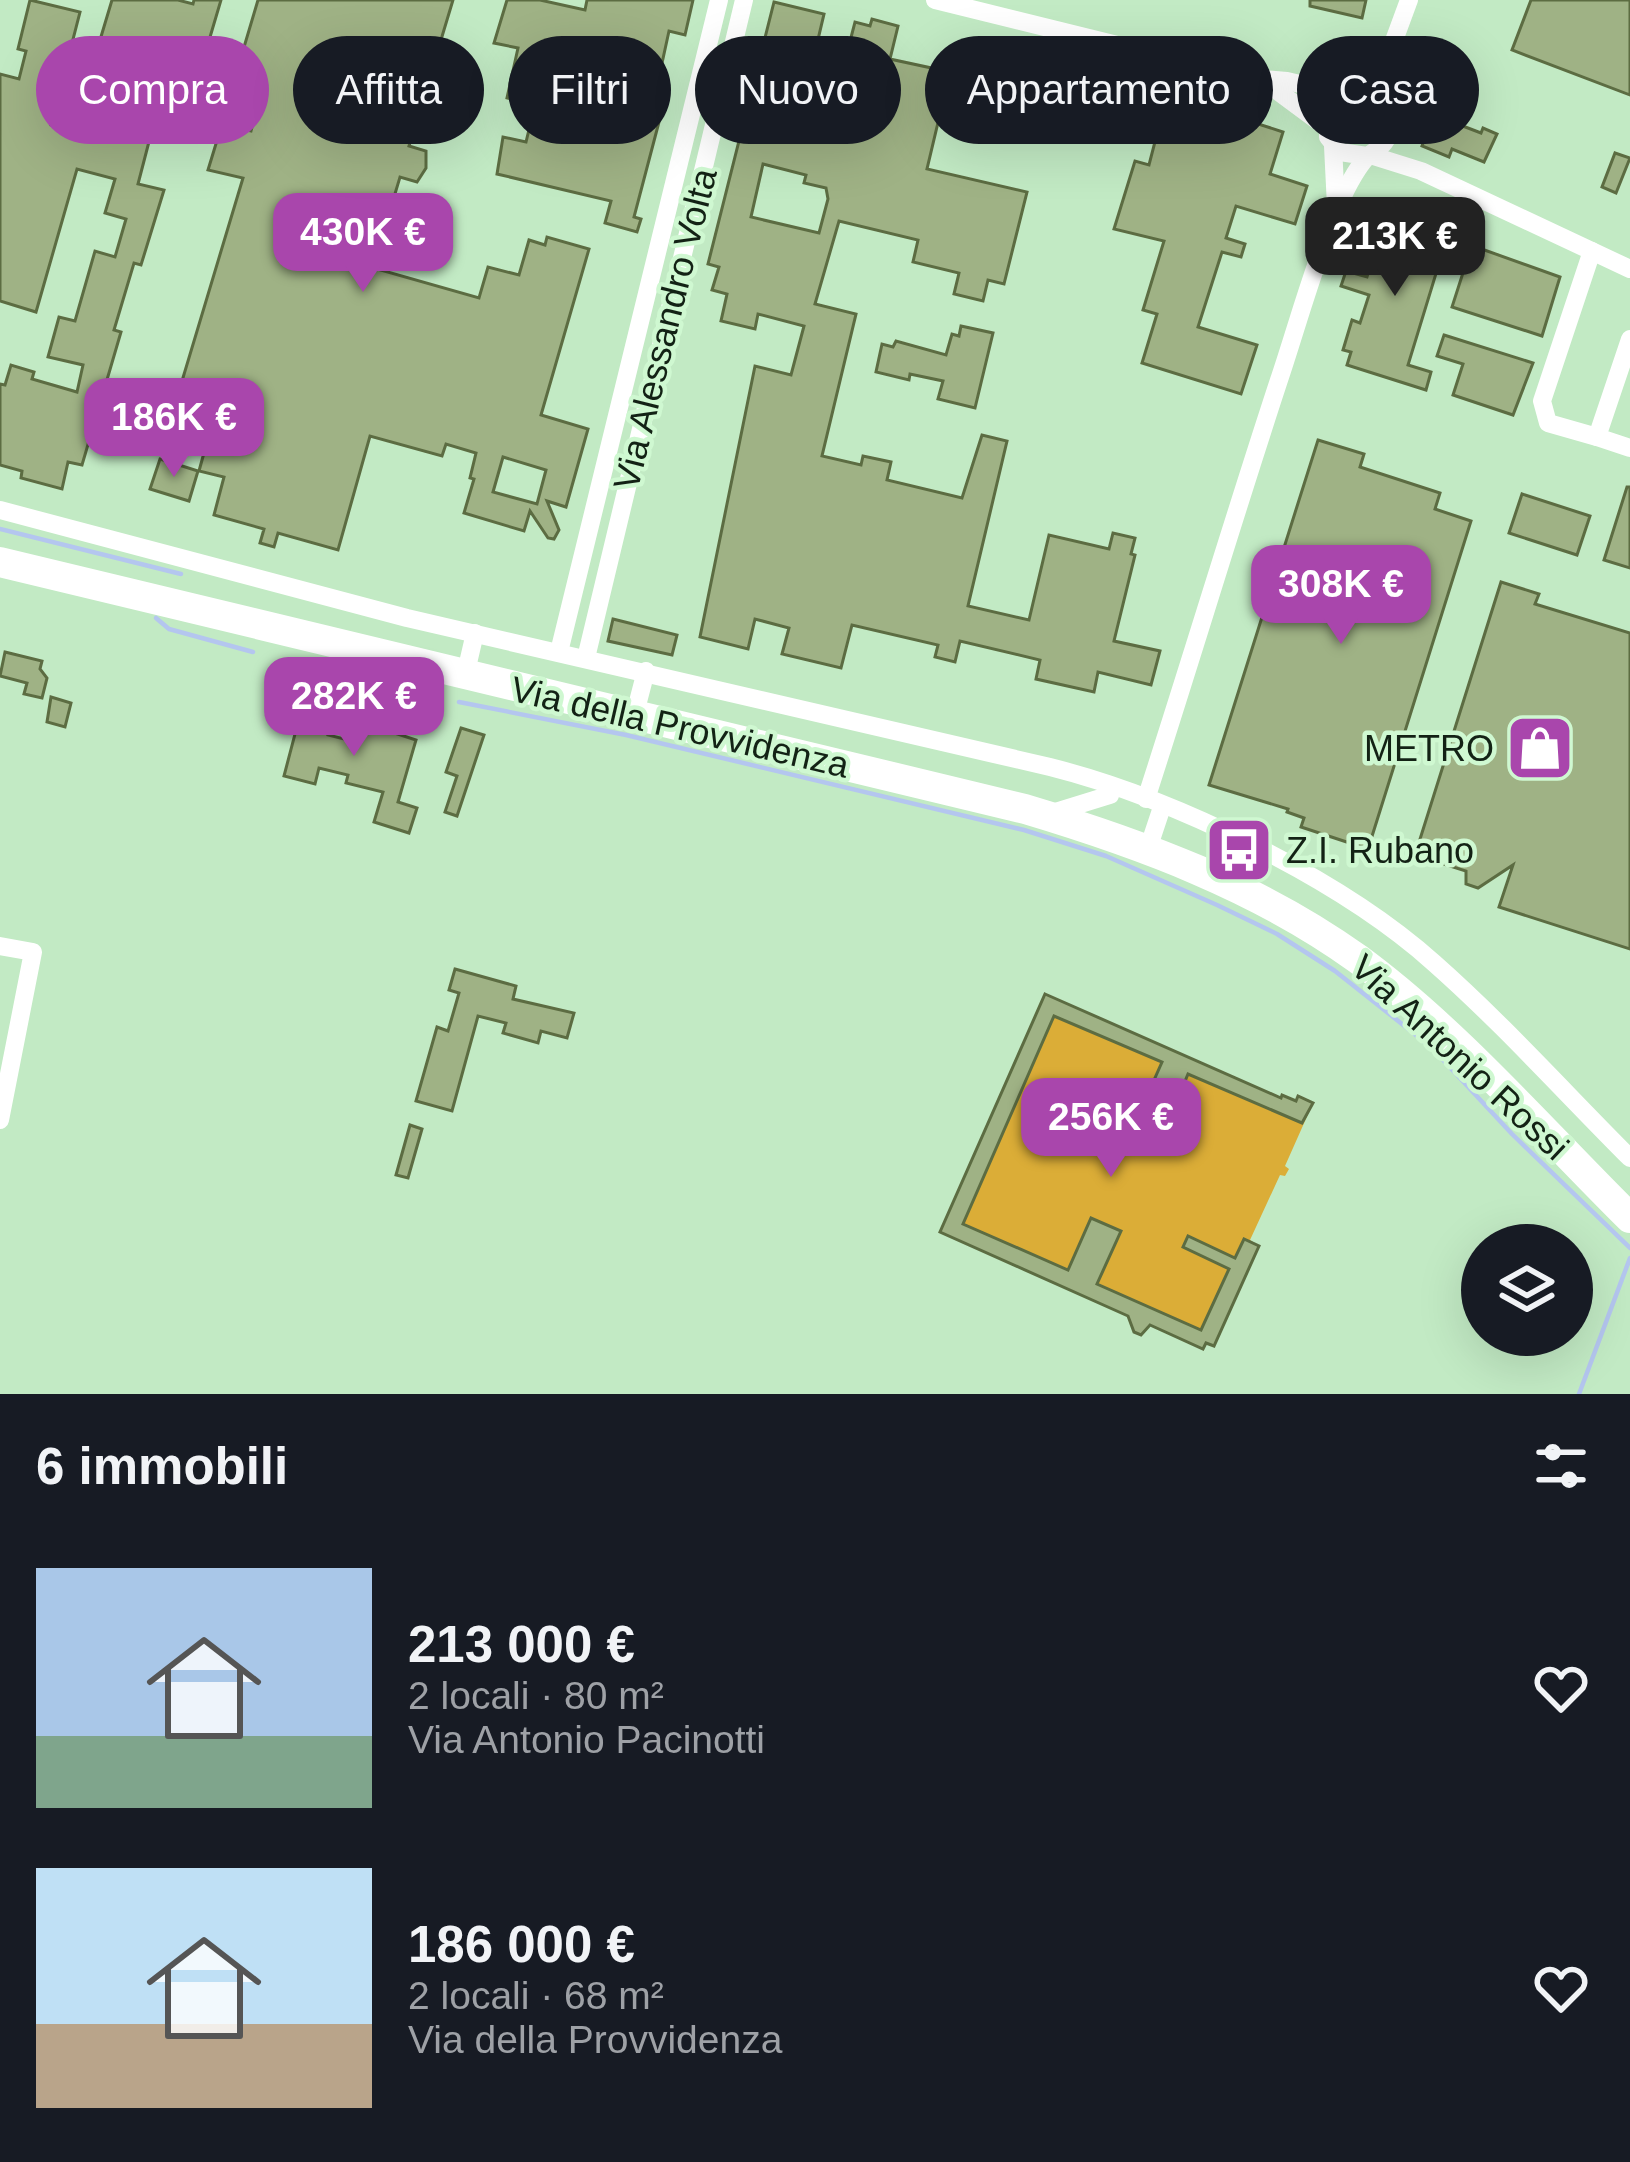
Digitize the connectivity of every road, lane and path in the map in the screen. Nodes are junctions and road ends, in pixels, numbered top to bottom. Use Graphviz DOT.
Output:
graph roads {
  1 [pos="718,0"];
  2 [pos="744,0"];
  3 [pos="935,0"];
  4 [pos="1409,0"];
  5 [pos="1081,36"];
  6 [pos="1395,36"];
  7 [pos="1273,89"];
  8 [pos="1297,109"];
  9 [pos="1330,144"];
  10 [pos="1336,144"];
  11 [pos="1382,144"];
  12 [pos="1395,144"];
  13 [pos="1369,156"];
  14 [pos="1421,171"];
  15 [pos="1336,211"];
  16 [pos="1592,251"];
  17 [pos="1630,269"];
  18 [pos="1630,339"];
  19 [pos="1597,437"];
  20 [pos="1630,448"];
  21 [pos="0,510"];
  22 [pos="0,562"];
  23 [pos="475,633"];
  24 [pos="559,652"];
  25 [pos="586,658"];
  26 [pos="646,671"];
  27 [pos="466,676"];
  28 [pos="634,717"];
  29 [pos="1112,790"];
  30 [pos="1154,803"];
  31 [pos="1042,814"];
  32 [pos="1134,844"];
  33 [pos="0,946"];
  34 [pos="0,1120"];
  35 [pos="1630,1158"];
  36 [pos="1630,1218"];
  1 -- 24 [label="street, Via Alessandro Volta"];
  2 -- 25 [label="street, Via Alessandro Volta"];
  3 -- 5 [label="street"];
  4 -- 6 [label="street"];
  7 -- 8 [label="street"];
  9 -- 15 [label="street"];
  10 -- 13 [label="street"];
  11 -- 13 [label="street"];
  12 -- 14 [label="street"];
  13 -- 14 [label="street"];
  13 -- 15 [label="street"];
  14 -- 16 [label="street"];
  15 -- 30 [label="street"];
  16 -- 17 [label="street"];
  16 -- 19 [label="street"];
  18 -- 19 [label="street"];
  19 -- 20 [label="street"];
  21 -- 23 [label="street, Via della Provvidenza"];
  22 -- 27 [label="main road, Via della Provvidenza"];
  23 -- 24 [label="street, Via della Provvidenza"];
  23 -- 27 [label="street"];
  24 -- 25 [label="street, Via della Provvidenza"];
  25 -- 26 [label="street, Via della Provvidenza"];
  26 -- 28 [label="street"];
  26 -- 29 [label="street, Via della Provvidenza"];
  27 -- 28 [label="main road, Via della Provvidenza"];
  28 -- 31 [label="main road, Via della Provvidenza"];
  29 -- 30 [label="street, Via della Provvidenza"];
  29 -- 31 [label="street"];
  29 -- 32 [label="street"];
  30 -- 32 [label="street"];
  30 -- 35 [label="street, Via Antonio Rossi"];
  31 -- 32 [label="main road, Via della Provvidenza"];
  32 -- 36 [label="main road, Via Antonio Rossi"];
  33 -- 34 [label="street"];
}
